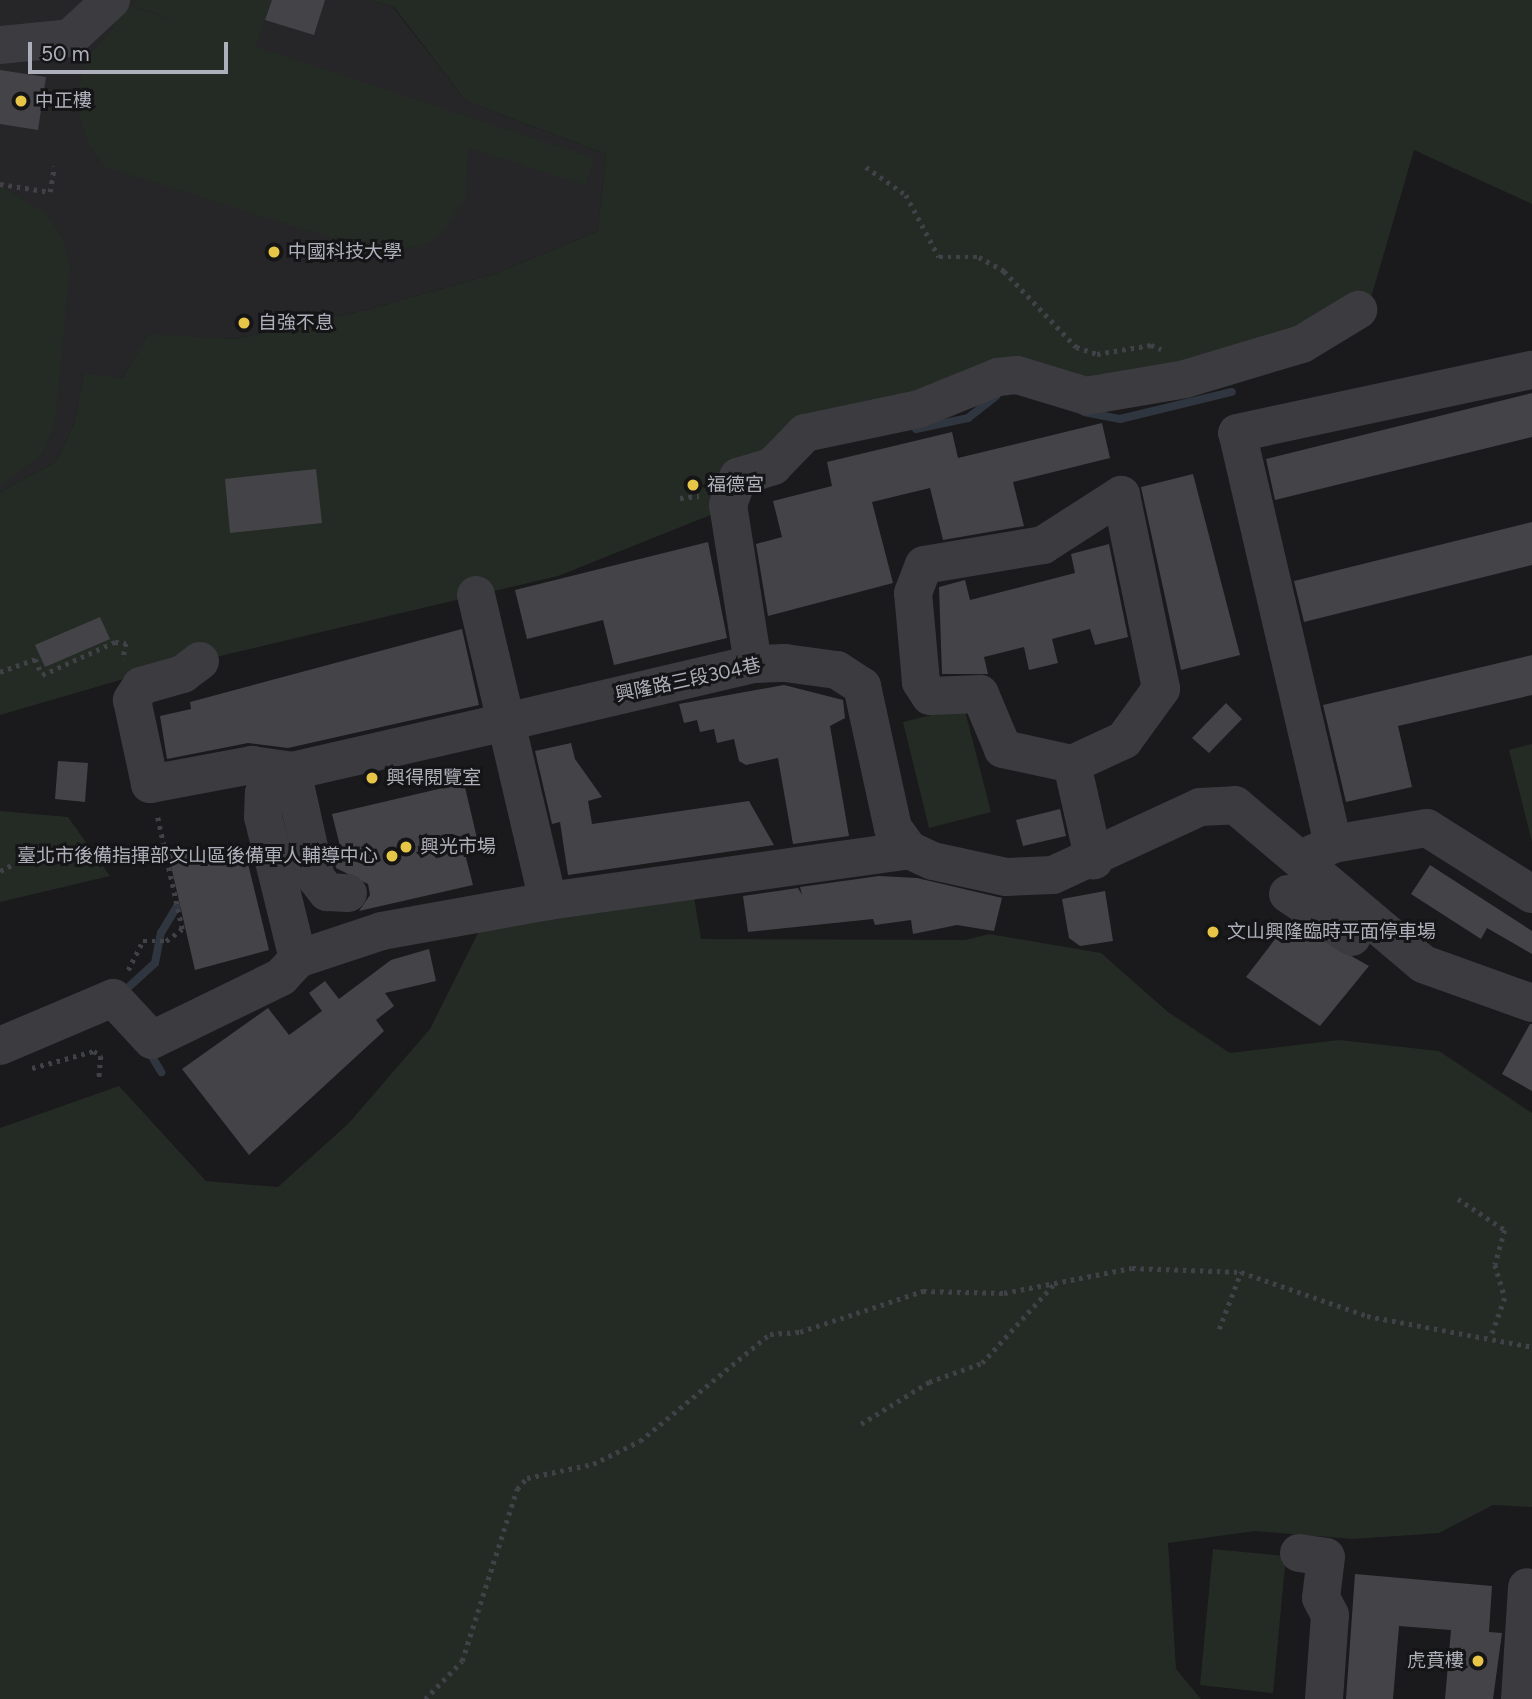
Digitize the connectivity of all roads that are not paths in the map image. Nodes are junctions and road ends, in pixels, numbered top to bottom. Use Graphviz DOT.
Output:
graph roads {
  1 [pos="111,0"];
  2 [pos="0,45"];
  3 [pos="1359,310"];
  4 [pos="1532,370"];
  5 [pos="476,596"];
  6 [pos="200,660"];
  7 [pos="753,664"];
  8 [pos="506,722"];
  9 [pos="1072,764"];
  10 [pos="292,771"];
  11 [pos="1333,844"];
  12 [pos="909,850"];
  13 [pos="1094,861"];
  14 [pos="1294,877"];
  15 [pos="348,893"];
  16 [pos="1532,894"];
  17 [pos="548,901"];
  18 [pos="315,960"];
  19 [pos="1532,1003"];
  20 [pos="12,1055"];
  21 [pos="1298,1553"];
  22 [pos="1527,1587"];
  23 [pos="1324,1699"];
  24 [pos="1520,1699"];
  1 -- 2 [label="street"];
  3 -- 7 [label="street"];
  4 -- 11 [label="street"];
  5 -- 8 [label="street"];
  6 -- 10 [label="street"];
  7 -- 8 [label="street, 興隆路三段304巷"];
  7 -- 12 [label="street, 興隆路三段304巷"];
  8 -- 10 [label="street, 興隆路三段304巷"];
  8 -- 17 [label="street"];
  9 -- 9 [label="street"];
  9 -- 13 [label="street"];
  10 -- 15 [label="street"];
  10 -- 18 [label="street, 興隆路三段304巷"];
  11 -- 14 [label="street"];
  11 -- 16 [label="street"];
  12 -- 13 [label="street"];
  12 -- 17 [label="street"];
  13 -- 14 [label="street"];
  14 -- 19 [label="street"];
  17 -- 18 [label="street"];
  18 -- 20 [label="street"];
  21 -- 23 [label="street"];
  22 -- 24 [label="street"];
}
